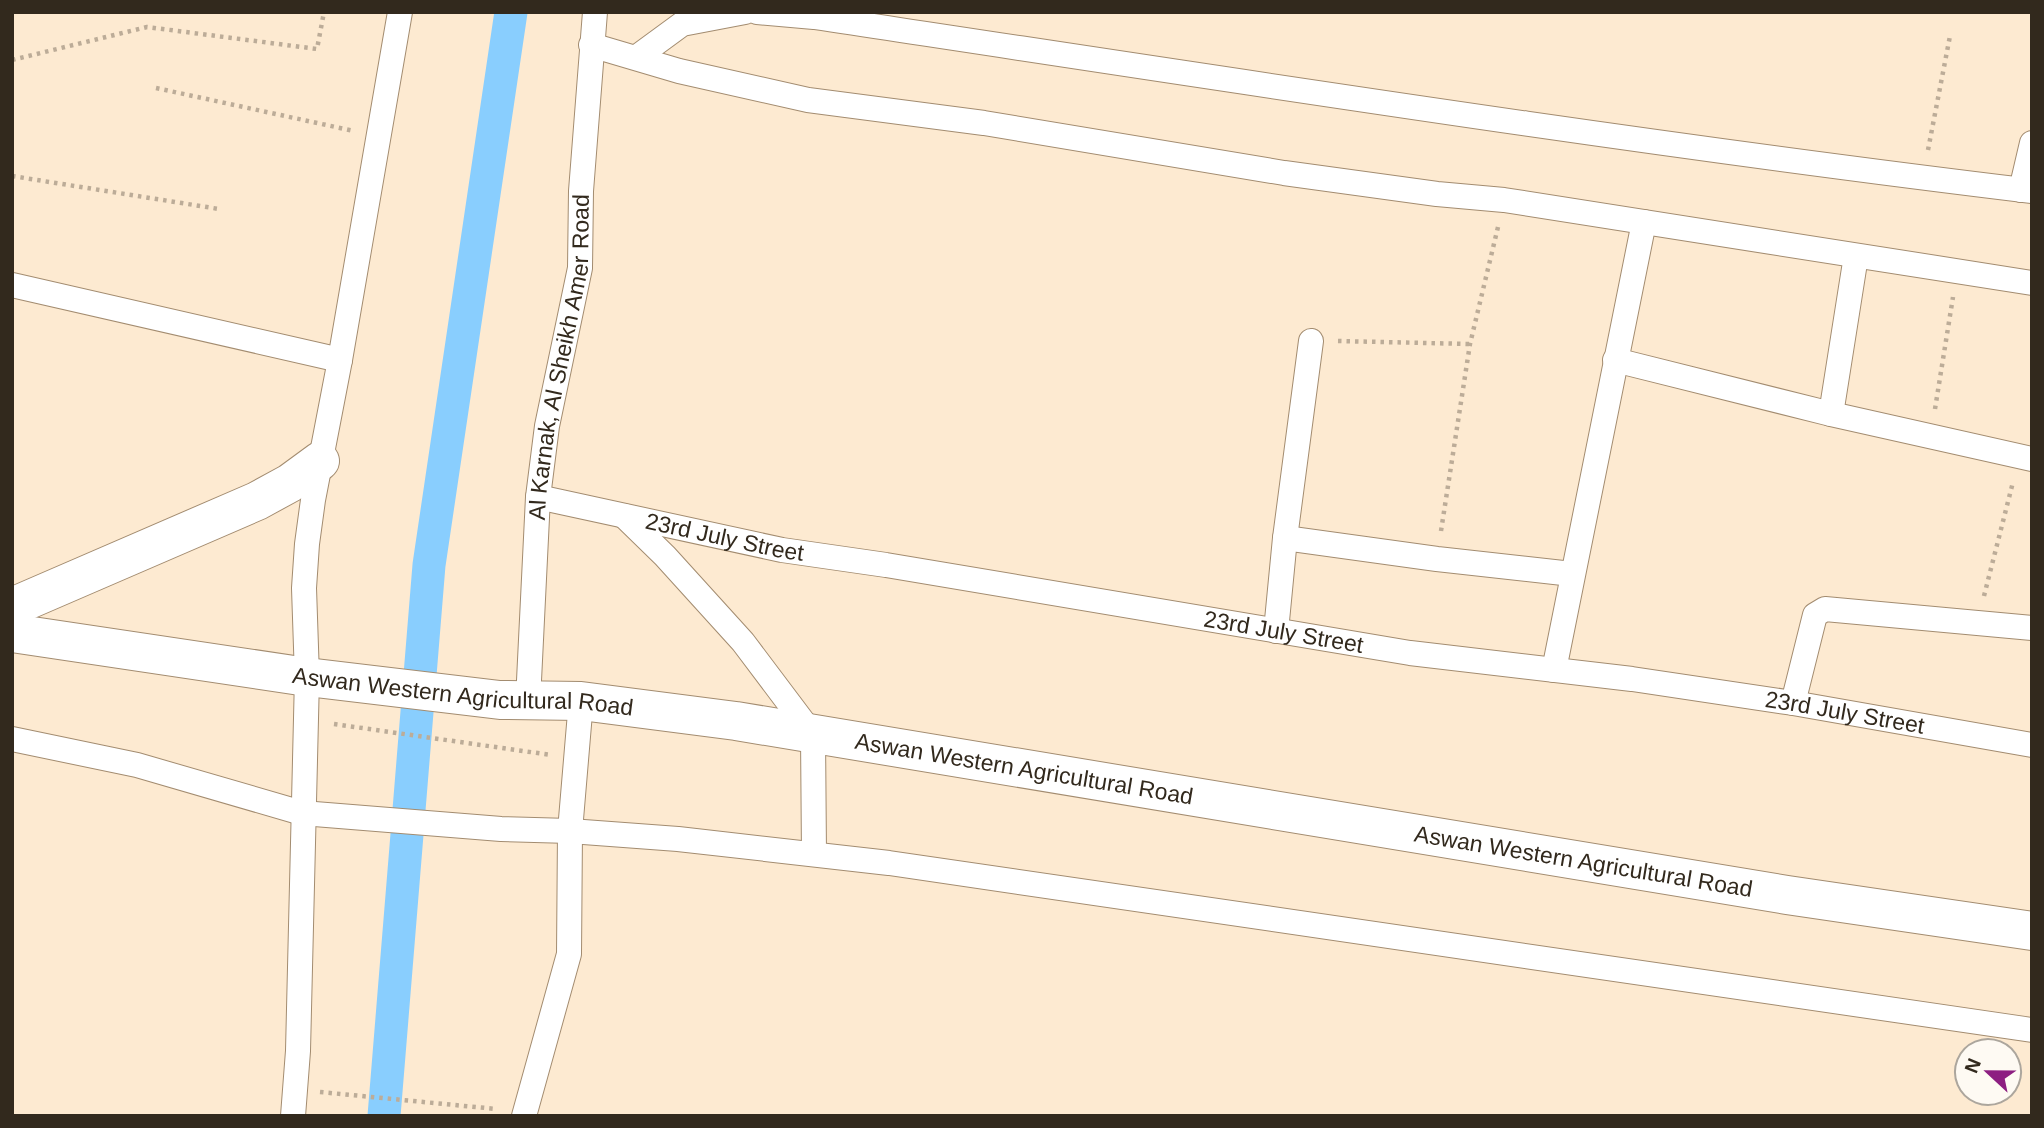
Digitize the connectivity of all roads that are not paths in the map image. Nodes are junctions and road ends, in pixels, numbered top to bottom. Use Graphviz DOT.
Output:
graph roads {
  1 [pos="400,12"];
  2 [pos="595,12"];
  3 [pos="746,12"];
  4 [pos="757,12"];
  5 [pos="591,45"];
  6 [pos="636,57"];
  7 [pos="2032,143"];
  8 [pos="2026,191"];
  9 [pos="1644,222"];
  10 [pos="1856,256"];
  11 [pos="2032,283"];
  12 [pos="12,285"];
  13 [pos="1311,341"];
  14 [pos="340,360"];
  15 [pos="1615,360"];
  16 [pos="1831,414"];
  17 [pos="2026,458"];
  18 [pos="320,461"];
  19 [pos="538,497"];
  20 [pos="623,515"];
  21 [pos="1285,538"];
  22 [pos="1572,574"];
  23 [pos="12,607"];
  24 [pos="2032,628"];
  25 [pos="1276,631"];
  26 [pos="12,633"];
  27 [pos="1554,670"];
  28 [pos="307,677"];
  29 [pos="528,701"];
  30 [pos="581,701"];
  31 [pos="1793,703"];
  32 [pos="813,735"];
  33 [pos="12,739"];
  34 [pos="2032,745"];
  35 [pos="302,813"];
  36 [pos="570,831"];
  37 [pos="814,854"];
  38 [pos="2032,931"];
  39 [pos="2032,1030"];
  40 [pos="525,1114"];
  41 [pos="293,1116"];
  1 -- 14 [label="street"];
  2 -- 5 [label="street, Al Karnak, Al Sheikh Amer Road"];
  3 -- 6 [label="street"];
  4 -- 8 [label="street"];
  5 -- 6 [label="street"];
  5 -- 19 [label="street, Al Karnak, Al Sheikh Amer Road"];
  6 -- 9 [label="street"];
  7 -- 8 [label="street"];
  9 -- 10 [label="street"];
  9 -- 15 [label="street"];
  10 -- 11 [label="street"];
  10 -- 16 [label="street"];
  12 -- 14 [label="street"];
  13 -- 21 [label="street"];
  14 -- 18 [label="street"];
  15 -- 16 [label="street"];
  15 -- 22 [label="street"];
  16 -- 17 [label="street"];
  18 -- 23 [label="main road"];
  18 -- 28 [label="street"];
  19 -- 20 [label="street, 23rd July Street"];
  19 -- 29 [label="street, Al Karnak, Al Sheikh Amer Road"];
  20 -- 25 [label="street, 23rd July Street"];
  20 -- 32 [label="street"];
  21 -- 22 [label="street"];
  21 -- 25 [label="street"];
  22 -- 27 [label="street"];
  24 -- 31 [label="street"];
  25 -- 27 [label="street, 23rd July Street"];
  26 -- 28 [label="main road, Aswan Western Agricultural Road"];
  27 -- 31 [label="street, 23rd July Street"];
  28 -- 29 [label="main road, Aswan Western Agricultural Road"];
  28 -- 35 [label="street"];
  29 -- 30 [label="main road, Aswan Western Agricultural Road"];
  30 -- 32 [label="main road, Aswan Western Agricultural Road"];
  30 -- 36 [label="street"];
  31 -- 34 [label="street, 23rd July Street"];
  32 -- 37 [label="street"];
  32 -- 38 [label="main road, Aswan Western Agricultural Road"];
  33 -- 35 [label="street"];
  35 -- 36 [label="street"];
  35 -- 41 [label="street"];
  36 -- 37 [label="street"];
  36 -- 40 [label="street"];
  37 -- 39 [label="street"];
}
